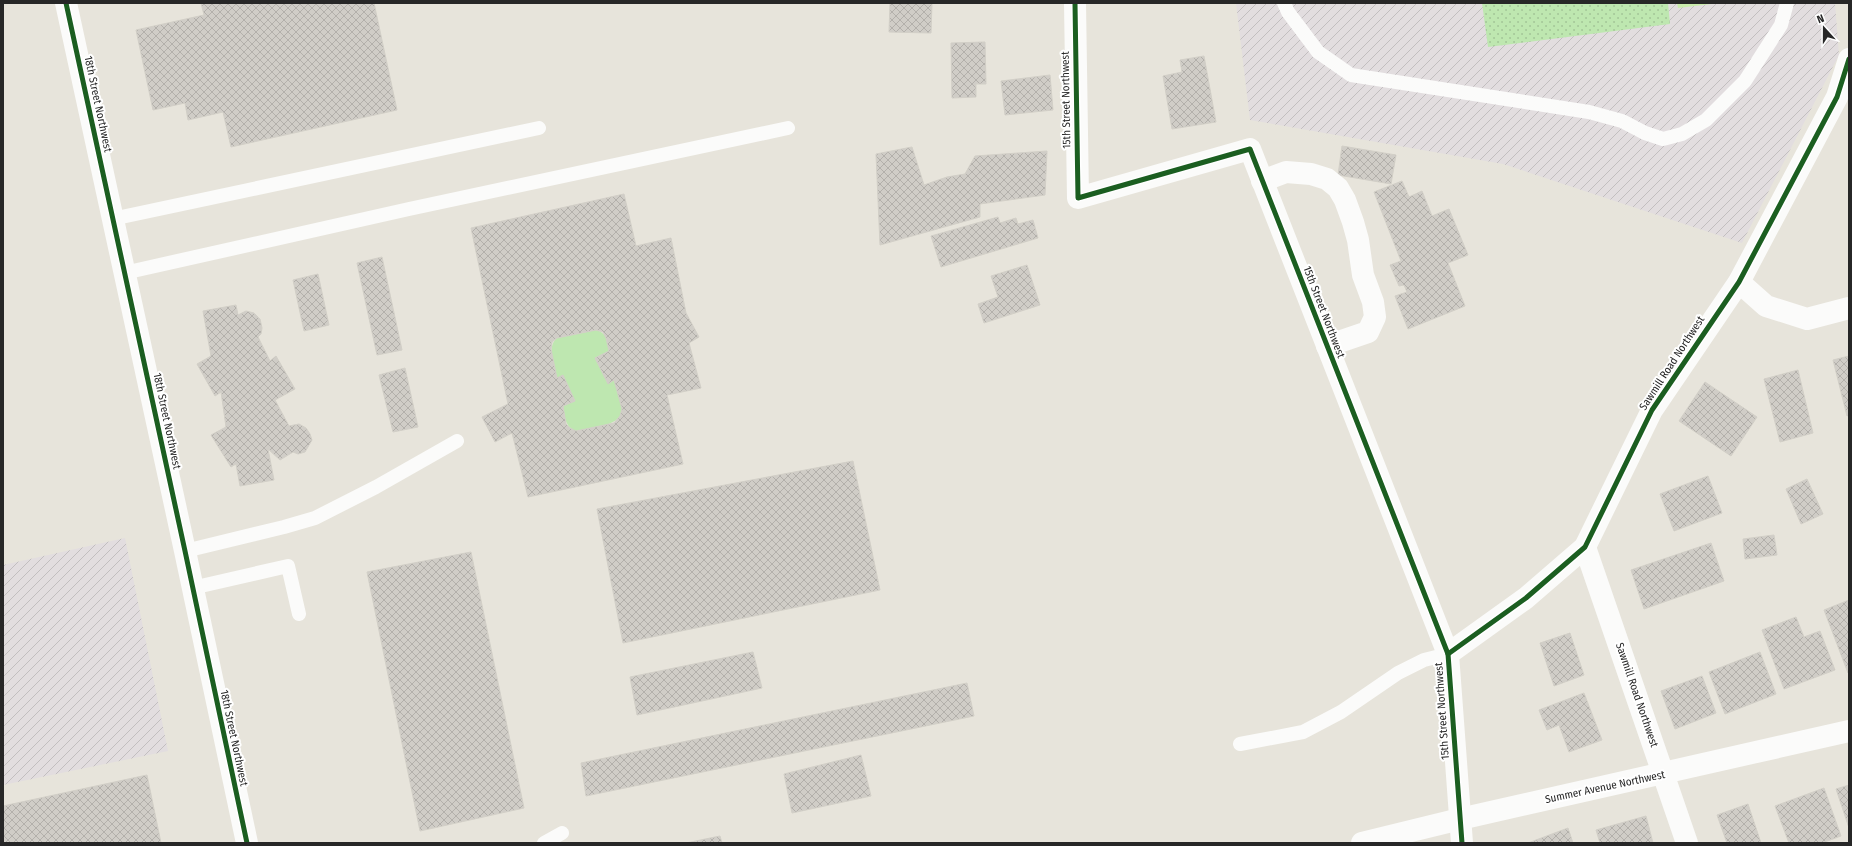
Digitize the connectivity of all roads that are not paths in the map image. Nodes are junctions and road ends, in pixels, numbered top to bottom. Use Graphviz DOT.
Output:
graph roads {
  1 [pos="66,3"];
  2 [pos="1075,3"];
  3 [pos="1284,3"];
  4 [pos="1787,3"];
  5 [pos="1849,59"];
  6 [pos="539,128"];
  7 [pos="788,128"];
  8 [pos="1262,181"];
  9 [pos="112,219"];
  10 [pos="124,273"];
  11 [pos="1738,282"];
  12 [pos="1849,308"];
  13 [pos="1327,346"];
  14 [pos="456,441"];
  15 [pos="1585,547"];
  16 [pos="185,551"];
  17 [pos="192,588"];
  18 [pos="299,614"];
  19 [pos="1448,654"];
  20 [pos="1849,731"];
  21 [pos="1240,744"];
  22 [pos="1664,774"];
  23 [pos="1460,819"];
  24 [pos="562,833"];
  25 [pos="247,843"];
  26 [pos="544,843"];
  27 [pos="1362,843"];
  28 [pos="1462,843"];
  29 [pos="1687,843"];
  1 -- 9 [label="street, 18th Street Northwest"];
  2 -- 8 [label="street, 15th Street Northwest"];
  3 -- 4 [label="lane"];
  5 -- 11 [label="street, Sawmill Road Northwest"];
  6 -- 9 [label="lane"];
  7 -- 10 [label="lane"];
  8 -- 13 [label="street, 15th Street Northwest"];
  8 -- 13 [label="street"];
  9 -- 10 [label="street, 18th Street Northwest"];
  10 -- 16 [label="street, 18th Street Northwest"];
  11 -- 12 [label="street"];
  11 -- 15 [label="street, Sawmill Road Northwest"];
  13 -- 19 [label="street, 15th Street Northwest"];
  14 -- 16 [label="lane"];
  15 -- 19 [label="street, Sawmill Road Northwest"];
  15 -- 22 [label="street, Sawmill Road Northwest"];
  16 -- 17 [label="street, 18th Street Northwest"];
  17 -- 18 [label="lane"];
  17 -- 25 [label="street, 18th Street Northwest"];
  19 -- 21 [label="lane"];
  19 -- 23 [label="street, 15th Street Northwest"];
  20 -- 22 [label="street, Summer Avenue Northwest"];
  22 -- 23 [label="street, Summer Avenue Northwest"];
  22 -- 29 [label="street, Sawmill Road Northwest"];
  23 -- 27 [label="street, Summer Avenue Northwest"];
  23 -- 28 [label="street, 15th Street Northwest"];
  24 -- 26 [label="lane"];
}
